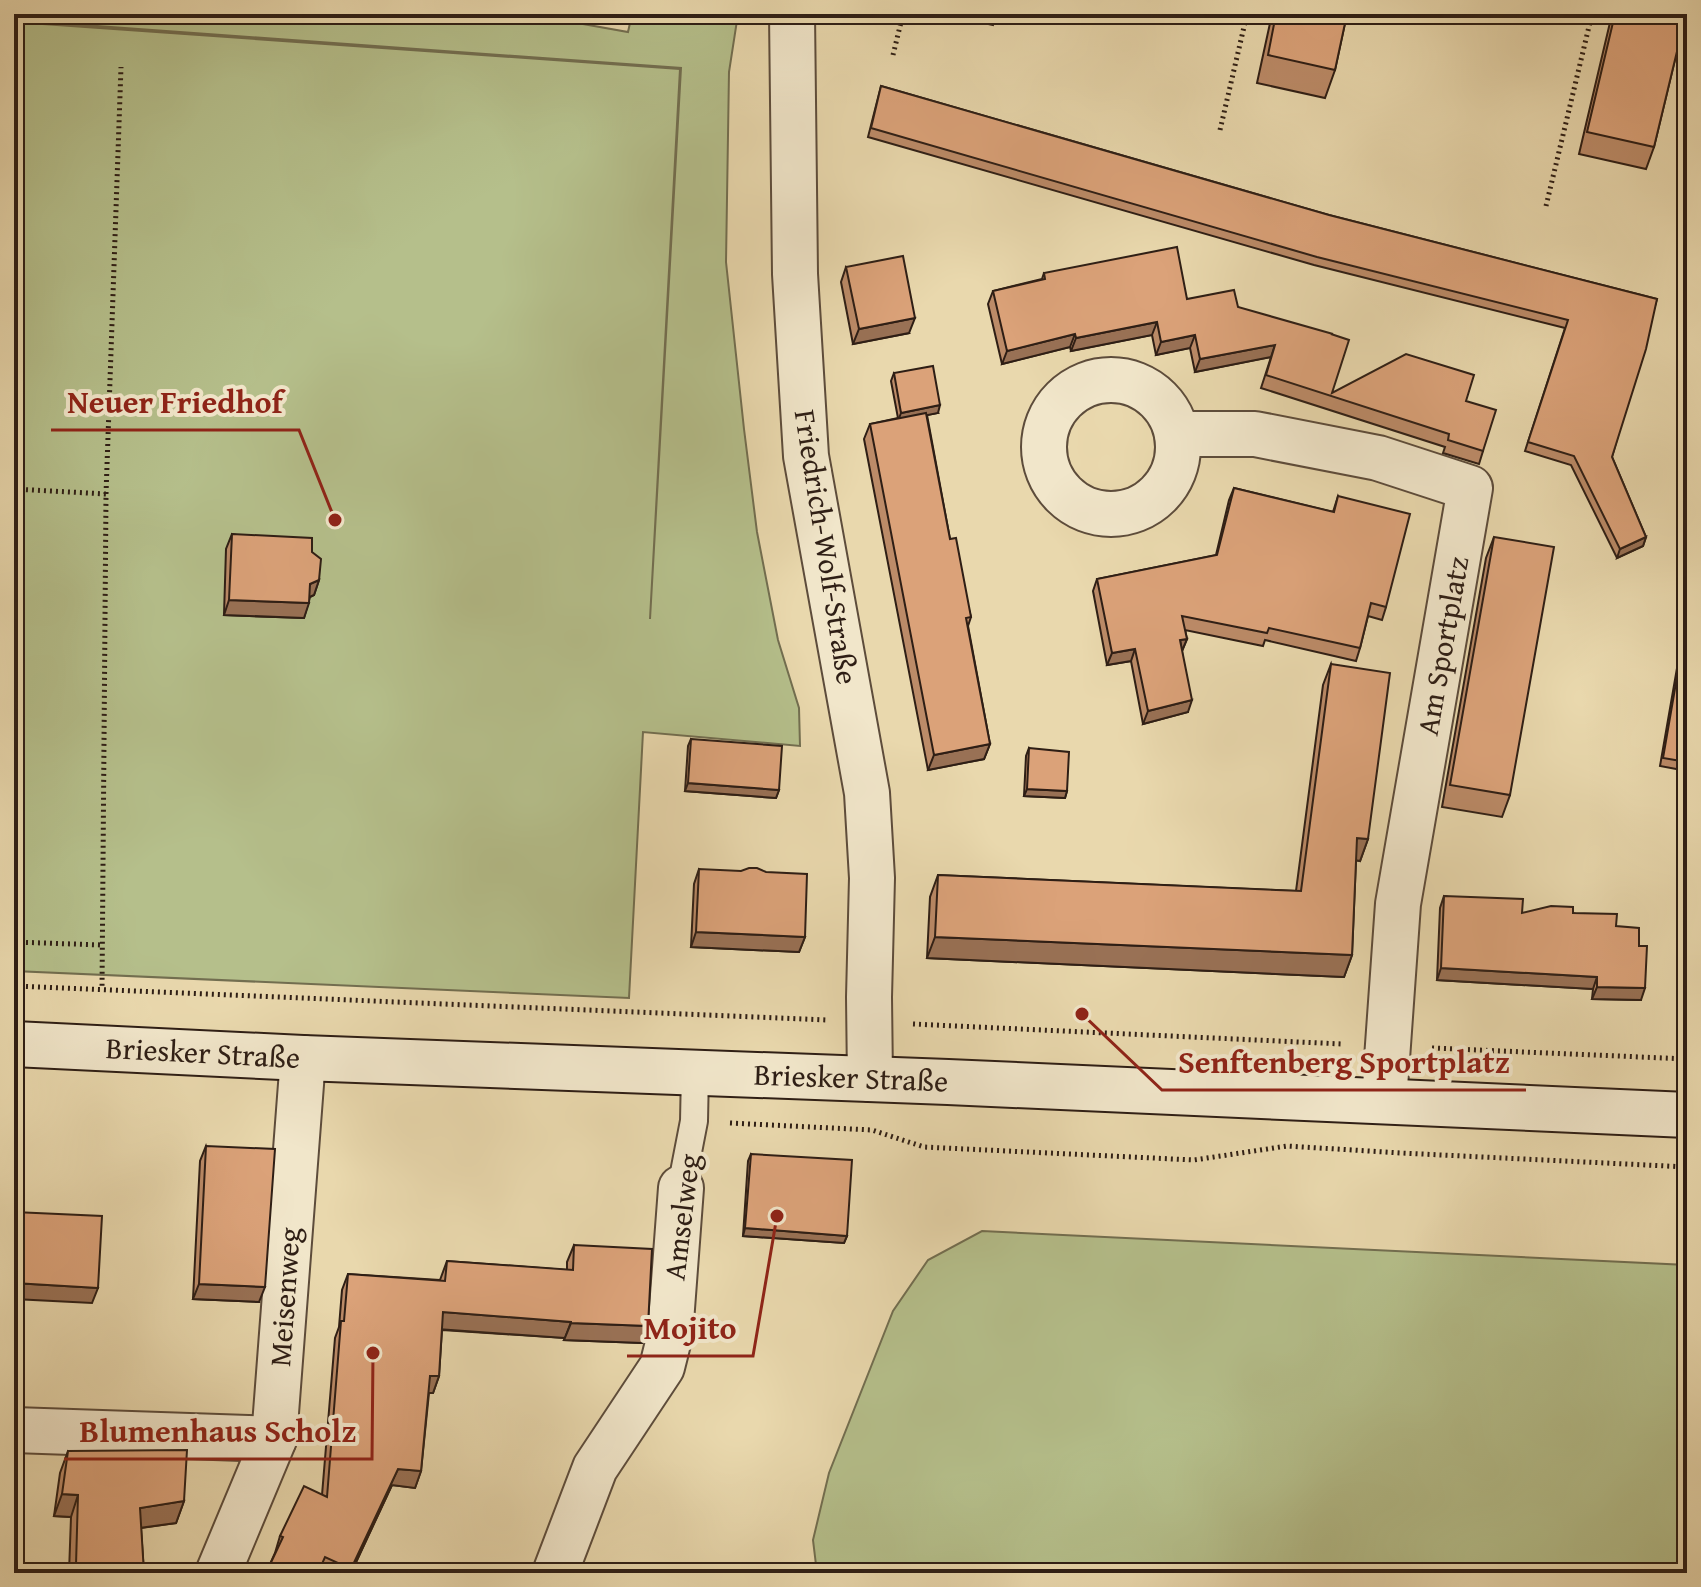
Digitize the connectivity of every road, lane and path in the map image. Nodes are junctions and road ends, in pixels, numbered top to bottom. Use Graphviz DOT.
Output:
graph roads {
  1 [pos="792,14"];
  2 [pos="903,14"];
  3 [pos="1247,14"];
  4 [pos="1592,14"];
  5 [pos="893,55"];
  6 [pos="121,67"];
  7 [pos="1220,130"];
  8 [pos="1546,206"];
  9 [pos="1177,434"];
  10 [pos="14,489"];
  11 [pos="106,494"];
  12 [pos="14,942"];
  13 [pos="102,945"];
  14 [pos="102,989"];
  15 [pos="14,1044"];
  16 [pos="303,1058"];
  17 [pos="695,1072"];
  18 [pos="870,1079"];
  19 [pos="1384,1101"];
  20 [pos="1687,1115"];
  21 [pos="694,1121"];
  22 [pos="1687,1167"];
  23 [pos="681,1188"];
  24 [pos="14,1430"];
  25 [pos="274,1439"];
  26 [pos="218,1573"];
  27 [pos="555,1573"];
  1 -- 18 [label="street, Friedrich-Wolf-Straße"];
  2 -- 5 [label="path"];
  3 -- 7 [label="path"];
  4 -- 8 [label="path"];
  6 -- 11 [label="path"];
  9 -- 19 [label="street, Am Sportplatz"];
  10 -- 11 [label="path"];
  11 -- 13 [label="path"];
  12 -- 13 [label="path"];
  13 -- 14 [label="path"];
  15 -- 16 [label="street, Briesker Straße"];
  16 -- 17 [label="street, Briesker Straße"];
  16 -- 25 [label="street, Meisenweg"];
  17 -- 18 [label="street, Briesker Straße"];
  17 -- 21 [label="lane, Amselweg"];
  18 -- 19 [label="street, Briesker Straße"];
  19 -- 20 [label="street, Briesker Straße"];
  21 -- 22 [label="path"];
  21 -- 23 [label="lane, Amselweg"];
  23 -- 27 [label="street, Amselweg"];
  24 -- 25 [label="street"];
  25 -- 26 [label="street, Meisenweg"];
}
